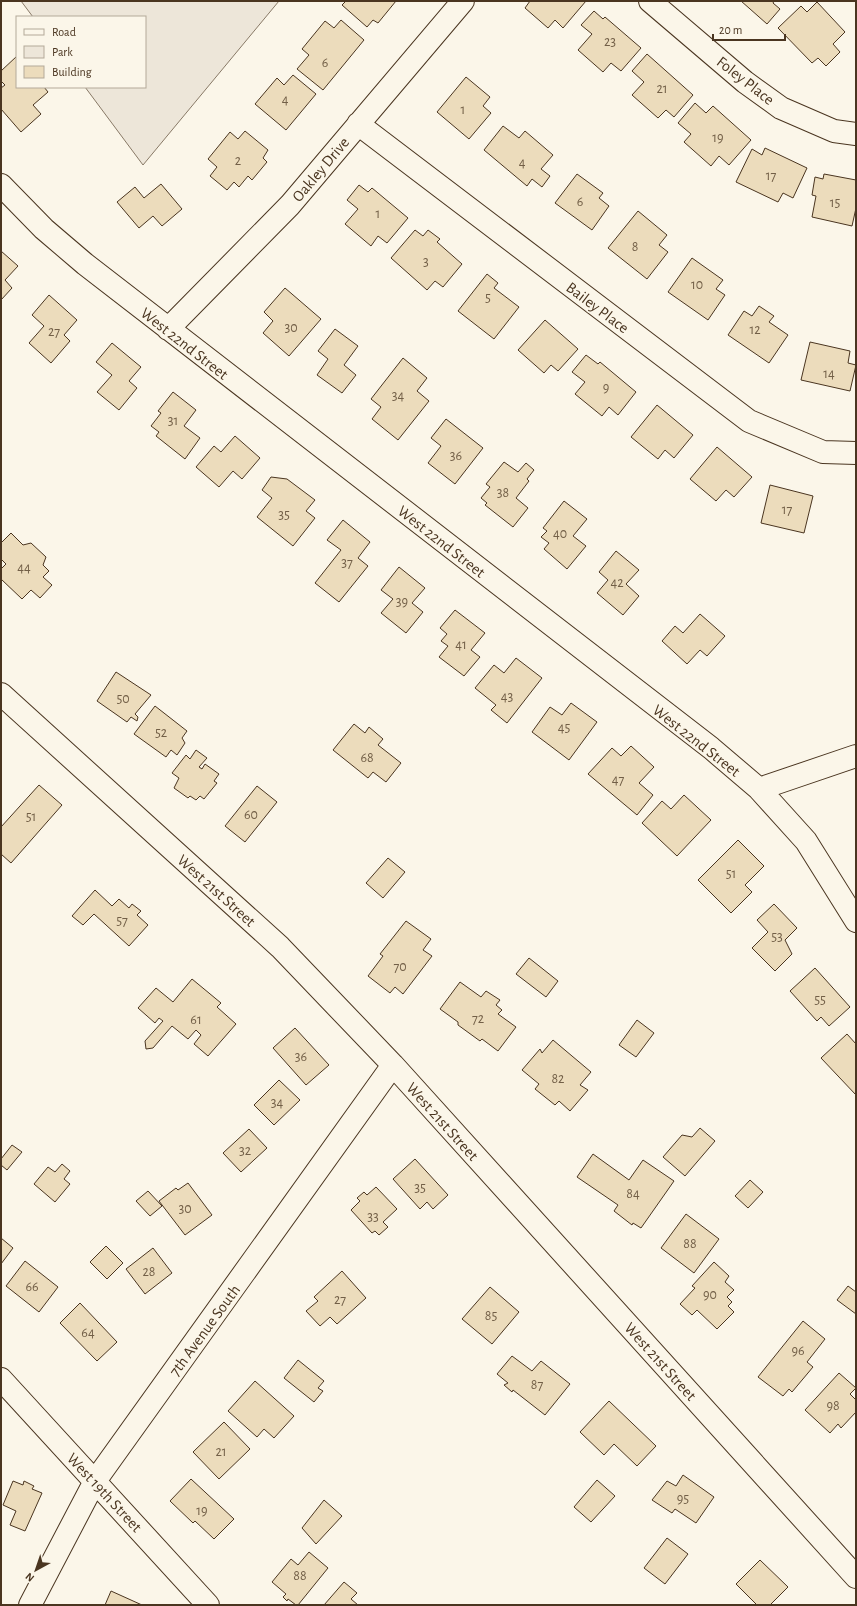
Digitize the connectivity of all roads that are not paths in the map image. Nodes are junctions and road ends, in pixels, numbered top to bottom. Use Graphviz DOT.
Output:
graph roads {
  1 [pos="463,1"];
  2 [pos="650,1"];
  3 [pos="358,124"];
  4 [pos="856,134"];
  5 [pos="1,185"];
  6 [pos="168,329"];
  7 [pos="856,453"];
  8 [pos="1,694"];
  9 [pos="856,756"];
  10 [pos="759,789"];
  11 [pos="856,921"];
  12 [pos="393,1065"];
  13 [pos="1,1380"];
  14 [pos="95,1481"];
  15 [pos="856,1577"];
  16 [pos="30,1605"];
  17 [pos="208,1605"];
  1 -- 3 [label="street, Oakley Drive"];
  2 -- 4 [label="street, Foley Place"];
  3 -- 6 [label="street, Oakley Drive"];
  3 -- 7 [label="street, Bailey Place"];
  5 -- 6 [label="street, West 22nd Street"];
  6 -- 10 [label="street, West 22nd Street"];
  8 -- 12 [label="street, West 21st Street"];
  9 -- 10 [label="street"];
  10 -- 11 [label="street, West 22nd Street"];
  12 -- 14 [label="street, 7th Avenue South"];
  12 -- 15 [label="street, West 21st Street"];
  13 -- 14 [label="street, West 19th Street"];
  14 -- 16 [label="street, 7th Avenue South"];
  14 -- 17 [label="street, West 19th Street"];
}
